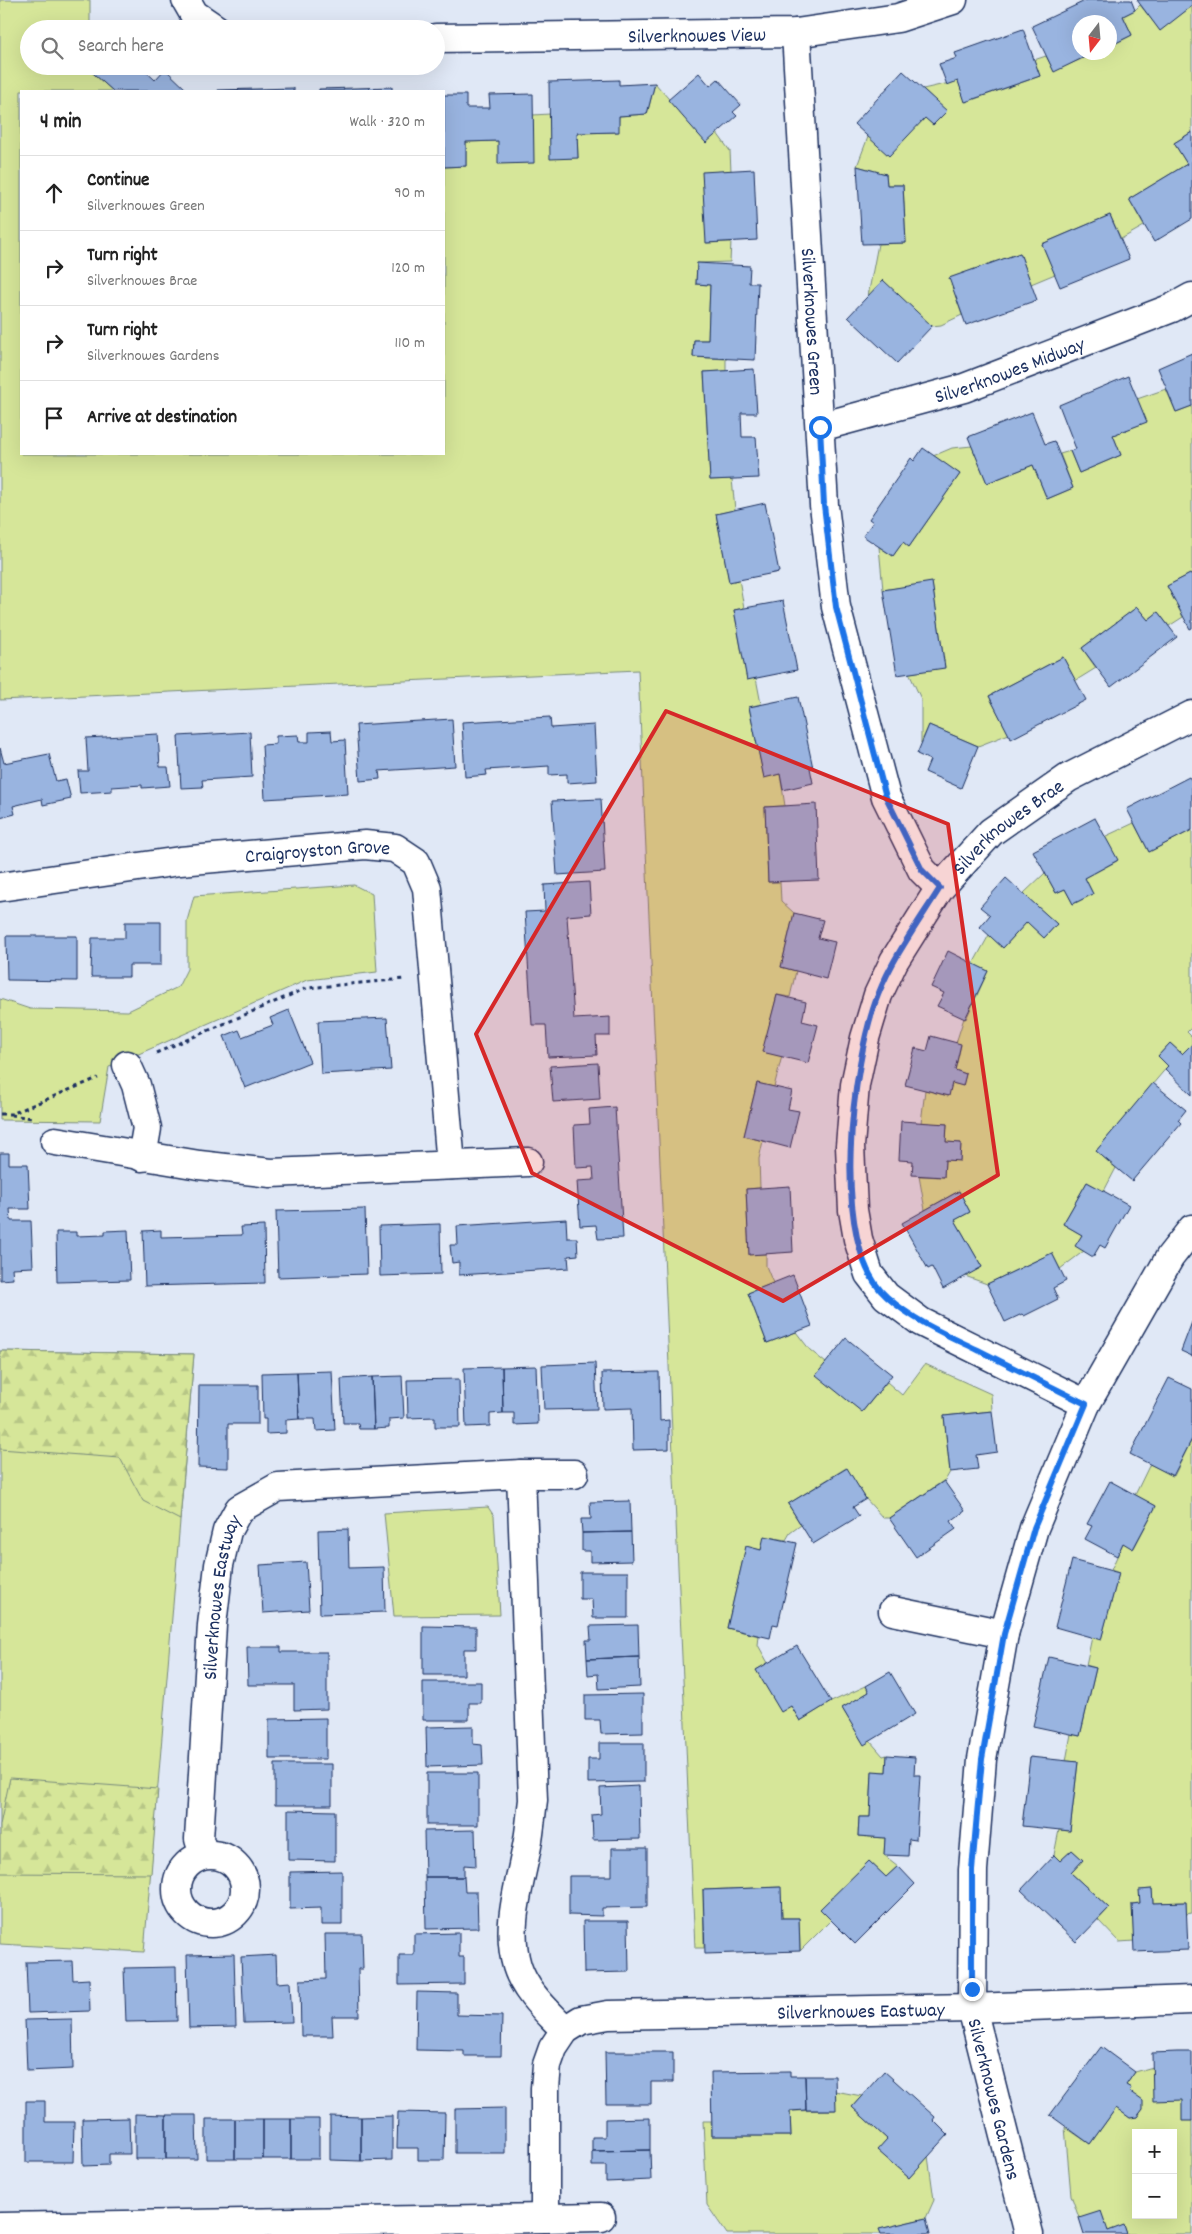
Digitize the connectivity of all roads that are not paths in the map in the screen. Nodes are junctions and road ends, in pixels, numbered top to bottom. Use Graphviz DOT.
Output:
graph roads {
  1 [pos="186,0"];
  2 [pos="954,0"];
  3 [pos="203,20"];
  4 [pos="796,32"];
  5 [pos="445,38"];
  6 [pos="1192,297"];
  7 [pos="820,427"];
  8 [pos="1192,715"];
  9 [pos="0,887"];
  10 [pos="940,888"];
  11 [pos="127,1065"];
  12 [pos="55,1142"];
  13 [pos="142,1157"];
  14 [pos="528,1162"];
  15 [pos="451,1165"];
  16 [pos="1192,1228"];
  17 [pos="1086,1404"];
  18 [pos="520,1474"];
  19 [pos="574,1474"];
  20 [pos="893,1611"];
  21 [pos="1004,1634"];
  22 [pos="204,1856"];
  23 [pos="1192,2000"];
  24 [pos="972,2008"];
  25 [pos="565,2030"];
  26 [pos="601,2217"];
  27 [pos="545,2218"];
  28 [pos="0,2227"];
  29 [pos="1029,2234"];
  1 -- 3 [label="street"];
  2 -- 4 [label="street, Silverknowes View"];
  4 -- 5 [label="street, Silverknowes View"];
  4 -- 7 [label="street, Silverknowes Green"];
  6 -- 7 [label="street, Silverknowes Midway"];
  7 -- 10 [label="street, Silverknowes Green"];
  8 -- 10 [label="street, Silverknowes Brae"];
  9 -- 15 [label="street, Craigroyston Grove"];
  10 -- 17 [label="street, Silverknowes Brae"];
  11 -- 13 [label="street"];
  12 -- 13 [label="street"];
  13 -- 15 [label="street"];
  14 -- 15 [label="street"];
  16 -- 17 [label="street, Silverknowes Gardens"];
  17 -- 21 [label="street, Silverknowes Gardens"];
  18 -- 19 [label="street, Silverknowes Eastway"];
  18 -- 22 [label="street, Silverknowes Eastway"];
  18 -- 25 [label="street"];
  20 -- 21 [label="street"];
  21 -- 24 [label="street, Silverknowes Gardens"];
  23 -- 24 [label="street, Silverknowes Eastway"];
  24 -- 25 [label="street, Silverknowes Eastway"];
  24 -- 29 [label="street, Silverknowes Gardens"];
  25 -- 27 [label="street"];
  26 -- 27 [label="street"];
  27 -- 28 [label="street"];
}
